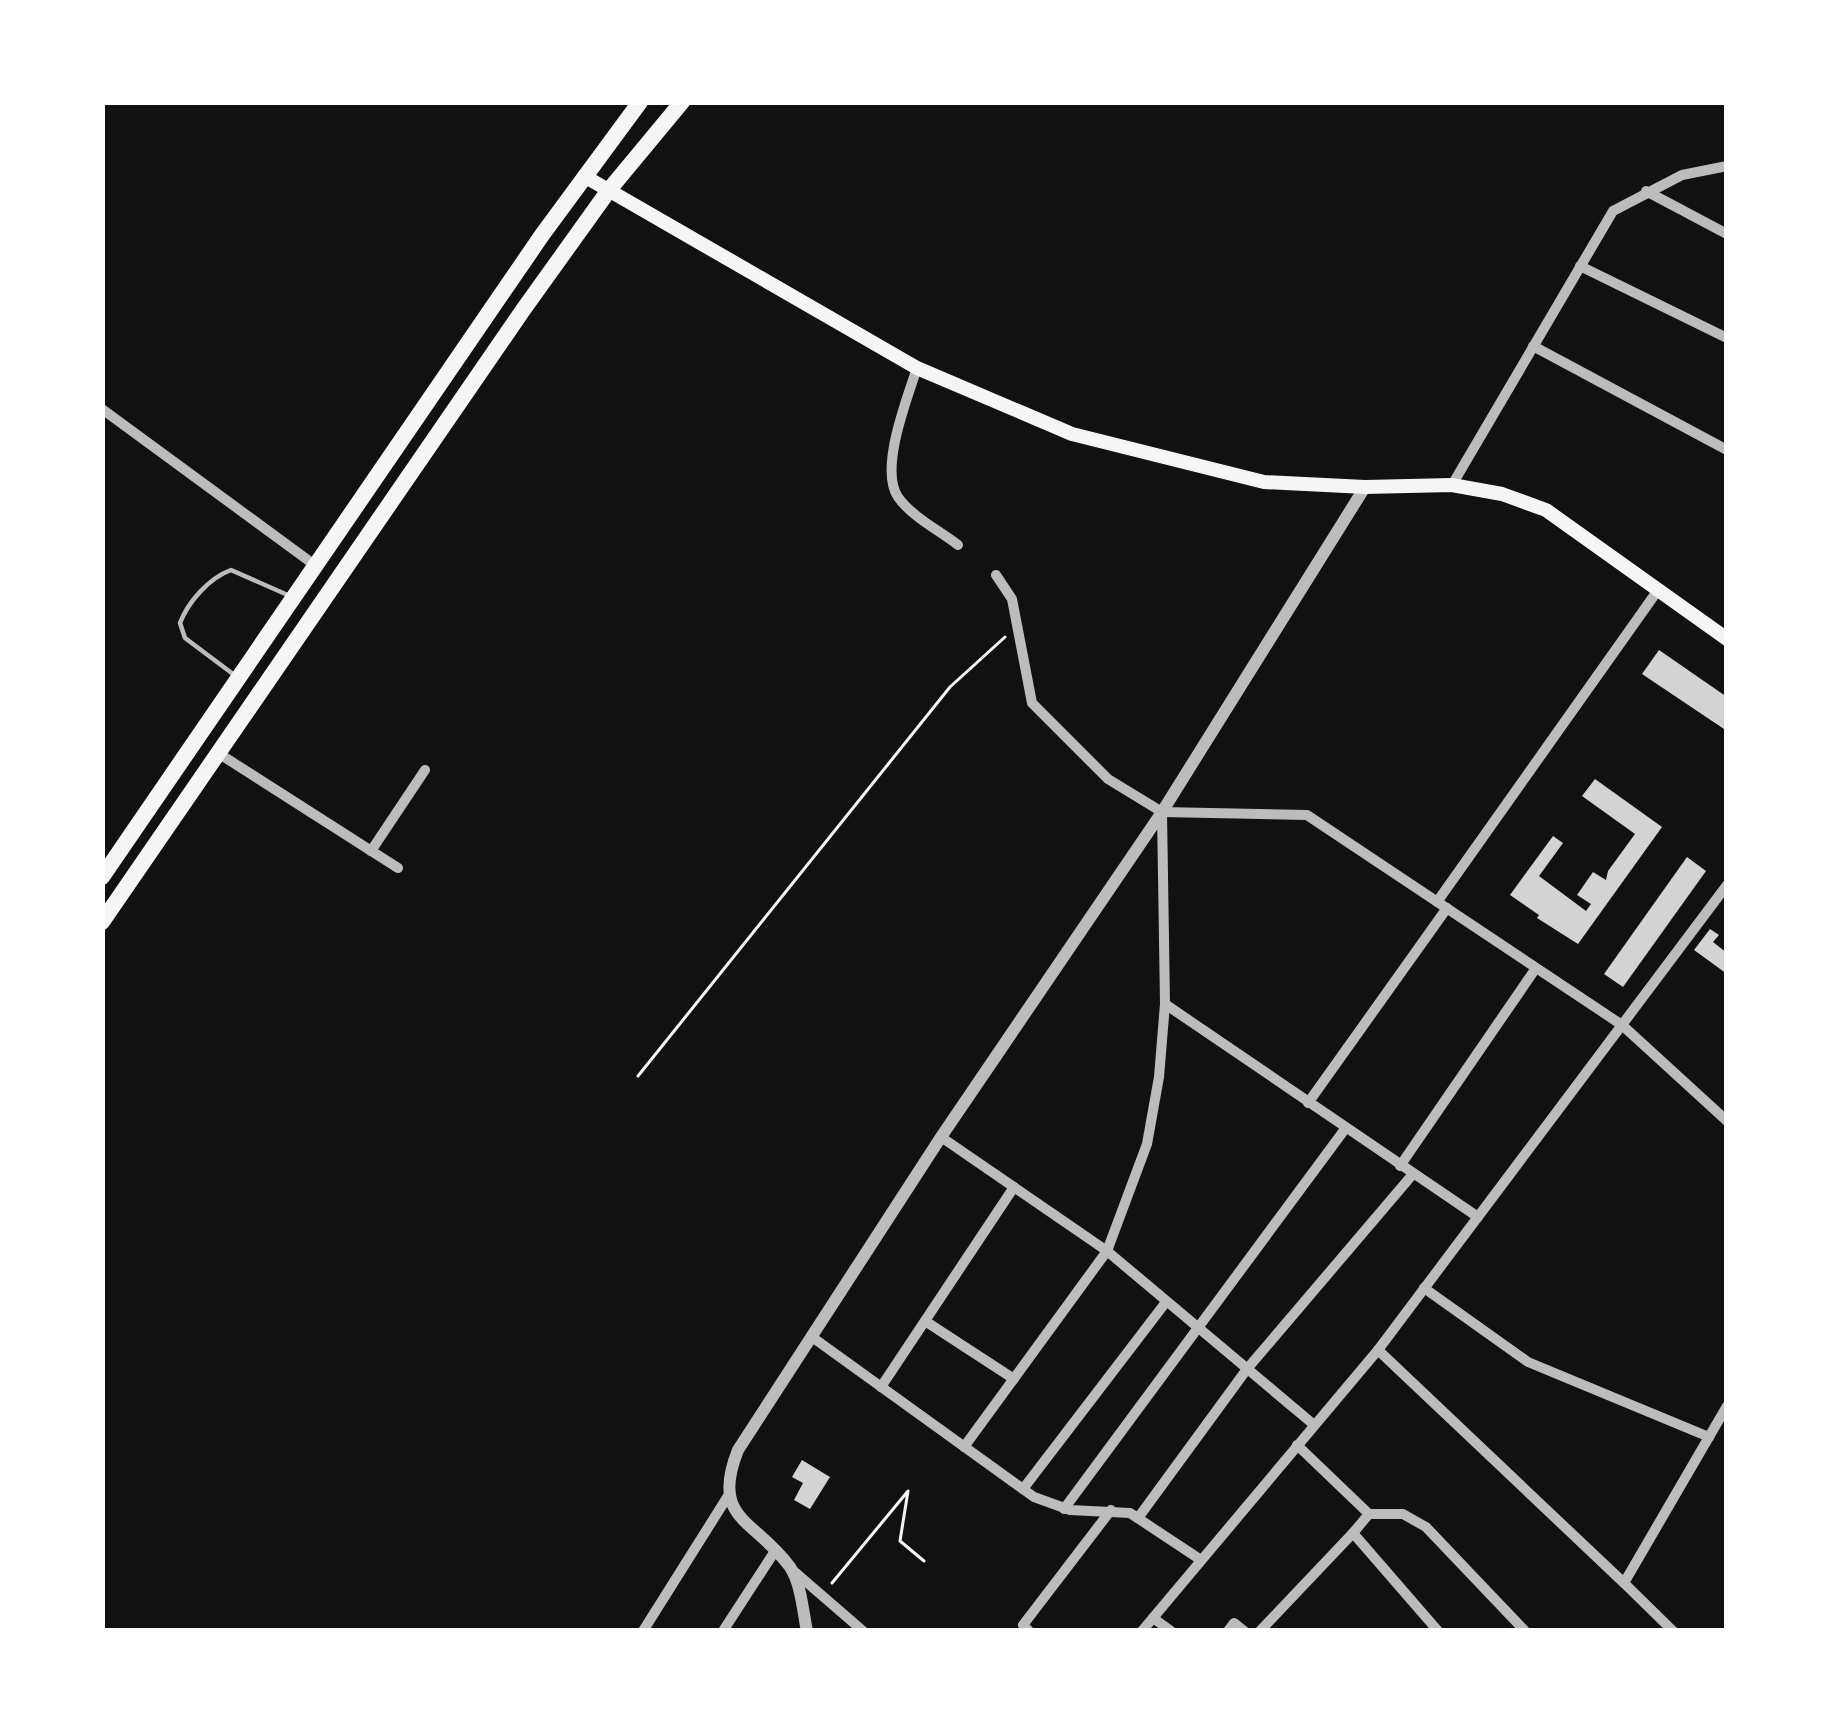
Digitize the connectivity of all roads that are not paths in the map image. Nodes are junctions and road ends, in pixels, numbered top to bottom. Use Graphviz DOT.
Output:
graph roads {
  1 [pos="640,102"];
  2 [pos="682,102"];
  3 [pos="1727,166"];
  4 [pos="584,176"];
  5 [pos="609,190"];
  6 [pos="1646,191"];
  7 [pos="1727,234"];
  8 [pos="1580,266"];
  9 [pos="1727,338"];
  10 [pos="1533,346"];
  11 [pos="917,368"];
  12 [pos="102,409"];
  13 [pos="1727,450"];
  14 [pos="1452,484"];
  15 [pos="1364,487"];
  16 [pos="958,544"];
  17 [pos="316,566"];
  18 [pos="996,575"];
  19 [pos="1658,590"];
  20 [pos="293,598"];
  21 [pos="314,613"];
  22 [pos="1727,639"];
  23 [pos="238,679"];
  24 [pos="218,753"];
  25 [pos="425,770"];
  26 [pos="1162,812"];
  27 [pos="370,851"];
  28 [pos="398,868"];
  29 [pos="102,877"];
  30 [pos="1727,885"];
  31 [pos="1442,905"];
  32 [pos="102,922"];
  33 [pos="1536,968"];
  34 [pos="1165,1004"];
  35 [pos="1622,1025"];
  36 [pos="1308,1103"];
  37 [pos="1727,1120"];
  38 [pos="1345,1129"];
  39 [pos="941,1138"];
  40 [pos="1400,1166"];
  41 [pos="1413,1174"];
  42 [pos="1014,1187"];
  43 [pos="1478,1217"];
  44 [pos="1107,1251"];
  45 [pos="1424,1288"];
  46 [pos="1166,1302"];
  47 [pos="925,1321"];
  48 [pos="1200,1330"];
  49 [pos="812,1337"];
  50 [pos="1378,1349"];
  51 [pos="1247,1369"];
  52 [pos="1014,1379"];
  53 [pos="881,1387"];
  54 [pos="1727,1406"];
  55 [pos="1313,1424"];
  56 [pos="1709,1437"];
  57 [pos="1297,1444"];
  58 [pos="964,1447"];
  59 [pos="1023,1490"];
  60 [pos="728,1496"];
  61 [pos="1064,1509"];
  62 [pos="1111,1510"];
  63 [pos="1369,1514"];
  64 [pos="1138,1517"];
  65 [pos="1353,1534"];
  66 [pos="775,1551"];
  67 [pos="1201,1560"];
  68 [pos="794,1570"];
  69 [pos="1624,1582"];
  70 [pos="1153,1618"];
  71 [pos="643,1631"];
  72 [pos="723,1631"];
  73 [pos="807,1631"];
  74 [pos="863,1631"];
  75 [pos="1029,1631"];
  76 [pos="1142,1631"];
  77 [pos="1171,1631"];
  78 [pos="1228,1631"];
  79 [pos="1244,1631"];
  80 [pos="1260,1631"];
  81 [pos="1438,1631"];
  82 [pos="1525,1631"];
  83 [pos="1673,1631"];
  1 -- 4 [label="highway"];
  2 -- 5 [label="highway"];
  3 -- 6 [label="street"];
  4 -- 5 [label="main road"];
  4 -- 17 [label="highway"];
  5 -- 11 [label="main road"];
  5 -- 21 [label="highway"];
  6 -- 7 [label="street"];
  6 -- 8 [label="street"];
  8 -- 9 [label="street"];
  8 -- 10 [label="street"];
  10 -- 13 [label="street"];
  10 -- 14 [label="street"];
  11 -- 15 [label="main road"];
  11 -- 16 [label="street"];
  12 -- 17 [label="street"];
  14 -- 15 [label="main road"];
  14 -- 19 [label="main road"];
  15 -- 26 [label="street"];
  17 -- 20 [label="highway"];
  18 -- 26 [label="street"];
  19 -- 22 [label="main road"];
  19 -- 31 [label="street"];
  20 -- 21 [label="lane"];
  20 -- 23 [label="highway"];
  20 -- 23 [label="lane"];
  21 -- 24 [label="highway"];
  23 -- 29 [label="highway"];
  24 -- 27 [label="street"];
  24 -- 32 [label="highway"];
  25 -- 27 [label="street"];
  26 -- 31 [label="street"];
  26 -- 34 [label="street"];
  26 -- 39 [label="street"];
  27 -- 28 [label="street"];
  30 -- 35 [label="street"];
  31 -- 33 [label="street"];
  31 -- 36 [label="street"];
  33 -- 35 [label="street"];
  33 -- 40 [label="street"];
  34 -- 36 [label="street"];
  34 -- 44 [label="street"];
  35 -- 37 [label="street"];
  35 -- 43 [label="street"];
  36 -- 38 [label="street"];
  38 -- 40 [label="street"];
  38 -- 48 [label="street"];
  39 -- 42 [label="street"];
  39 -- 49 [label="street"];
  40 -- 41 [label="street"];
  41 -- 43 [label="street"];
  41 -- 51 [label="street"];
  42 -- 44 [label="street"];
  42 -- 47 [label="street"];
  43 -- 45 [label="street"];
  44 -- 46 [label="street"];
  44 -- 52 [label="street"];
  45 -- 50 [label="street"];
  45 -- 56 [label="street"];
  46 -- 48 [label="street"];
  46 -- 59 [label="street"];
  47 -- 52 [label="street"];
  47 -- 53 [label="street"];
  48 -- 51 [label="street"];
  48 -- 61 [label="street"];
  49 -- 53 [label="street"];
  49 -- 60 [label="street"];
  50 -- 55 [label="street"];
  50 -- 69 [label="street"];
  51 -- 55 [label="street"];
  51 -- 64 [label="street"];
  52 -- 58 [label="street"];
  53 -- 58 [label="street"];
  54 -- 56 [label="street"];
  55 -- 57 [label="street"];
  56 -- 69 [label="street"];
  57 -- 63 [label="street"];
  57 -- 67 [label="street"];
  58 -- 59 [label="street"];
  59 -- 61 [label="street"];
  60 -- 66 [label="street"];
  60 -- 71 [label="street"];
  61 -- 62 [label="street"];
  62 -- 64 [label="street"];
  62 -- 75 [label="street"];
  63 -- 65 [label="street"];
  63 -- 82 [label="street"];
  64 -- 67 [label="street"];
  65 -- 80 [label="street"];
  65 -- 81 [label="street"];
  66 -- 68 [label="street"];
  66 -- 72 [label="street"];
  67 -- 70 [label="street"];
  68 -- 73 [label="street"];
  68 -- 74 [label="street"];
  69 -- 83 [label="street"];
  70 -- 76 [label="street"];
  70 -- 77 [label="street"];
  78 -- 79 [label="street"];
}
